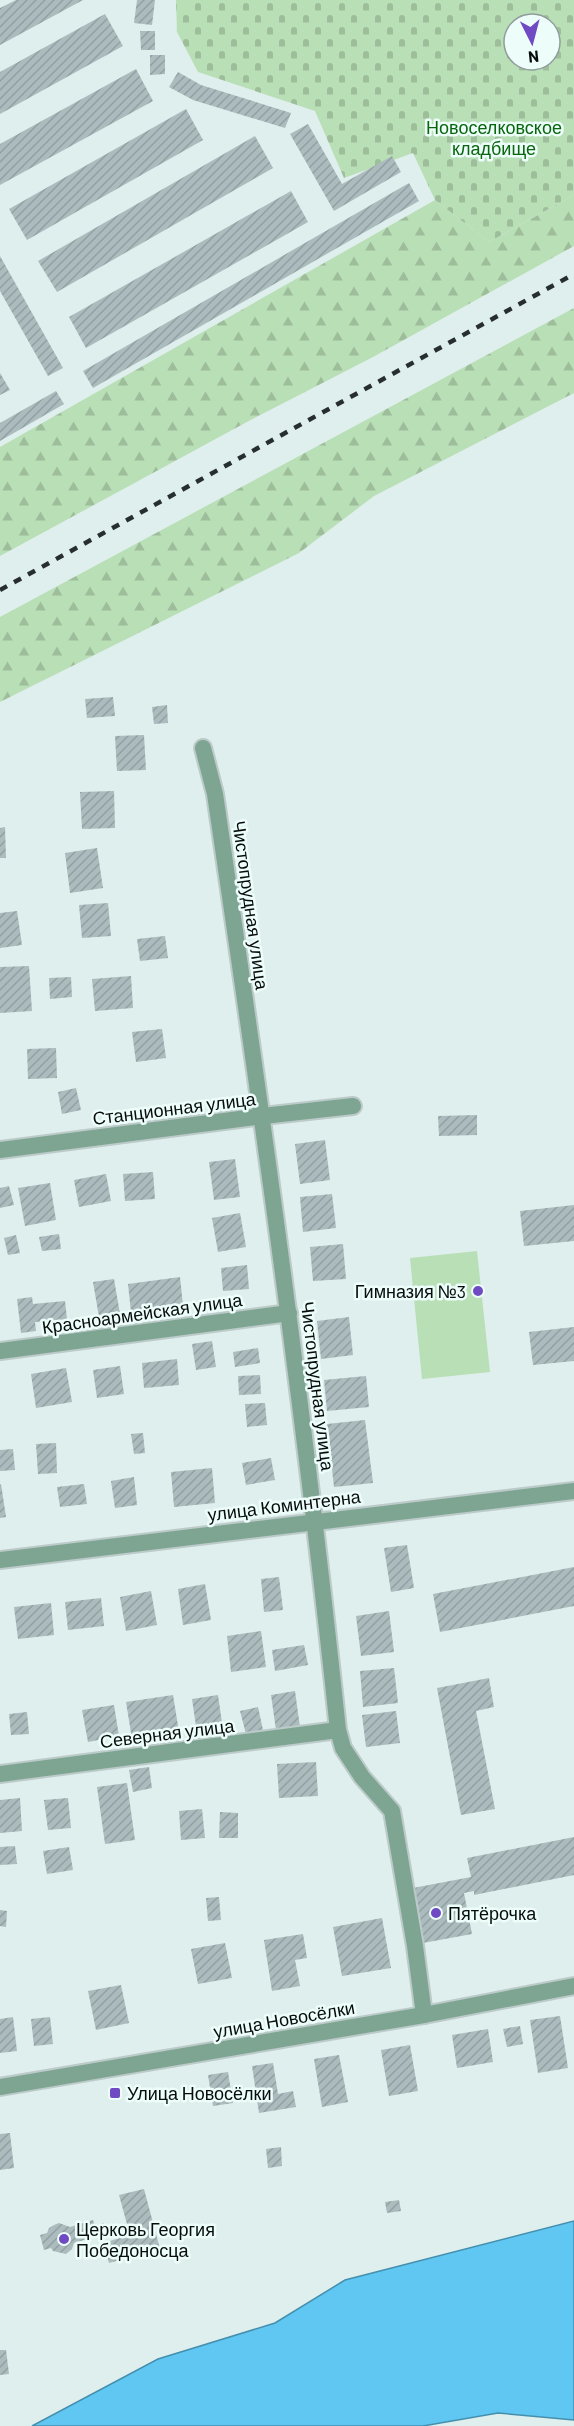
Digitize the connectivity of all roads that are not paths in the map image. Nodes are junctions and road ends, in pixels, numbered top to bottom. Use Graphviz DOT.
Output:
graph roads {
  1 [pos="203,748"];
  2 [pos="353,1106"];
  3 [pos="263,1116"];
  4 [pos="0,1150"];
  5 [pos="289,1313"];
  6 [pos="0,1351"];
  7 [pos="574,1491"];
  8 [pos="316,1521"];
  9 [pos="0,1560"];
  10 [pos="338,1730"];
  11 [pos="0,1774"];
  12 [pos="574,1986"];
  13 [pos="424,2014"];
  14 [pos="0,2087"];
  1 -- 3 [label="street, Чистопрудная улица"];
  2 -- 3 [label="street, Станционная улица"];
  3 -- 4 [label="street, Станционная улица"];
  3 -- 5 [label="street, Чистопрудная улица"];
  5 -- 6 [label="street, Красноармейская улица"];
  5 -- 8 [label="street, Чистопрудная улица"];
  7 -- 8 [label="street, улица Коминтерна"];
  8 -- 9 [label="street, улица Коминтерна"];
  8 -- 10 [label="street, Чистопрудная улица"];
  10 -- 11 [label="street, Северная улица"];
  10 -- 13 [label="street, Чистопрудная улица"];
  12 -- 13 [label="street, улица Новосёлки"];
  13 -- 14 [label="street, улица Новосёлки"];
}
